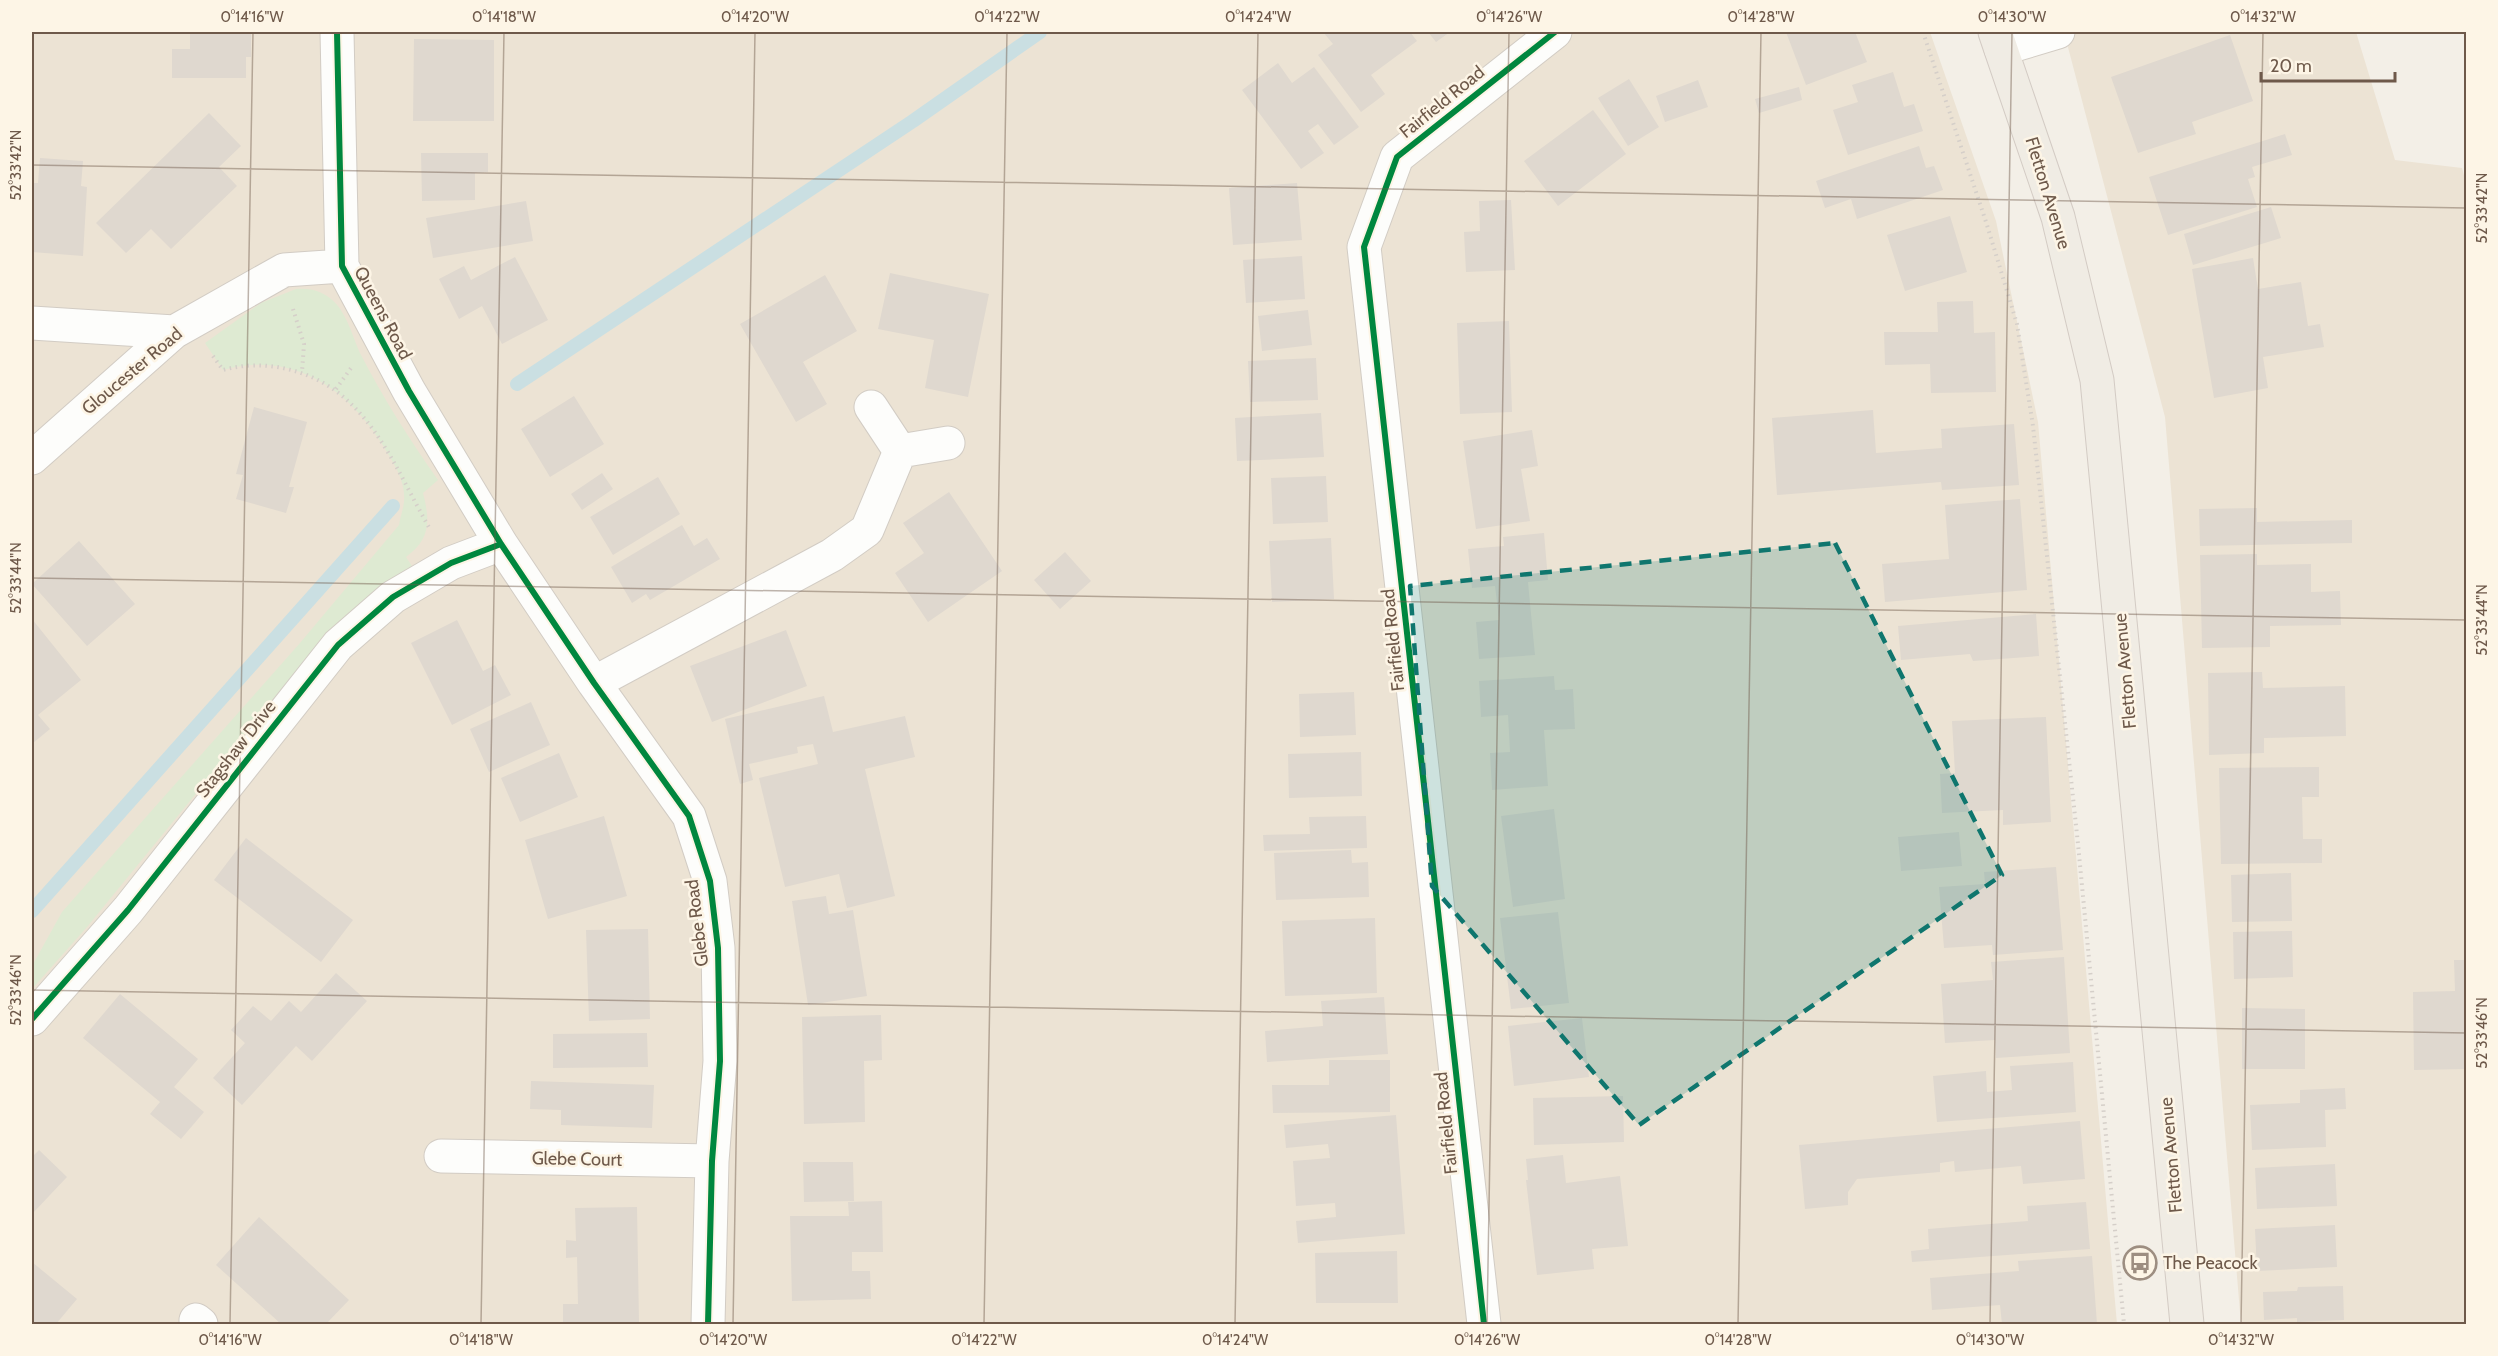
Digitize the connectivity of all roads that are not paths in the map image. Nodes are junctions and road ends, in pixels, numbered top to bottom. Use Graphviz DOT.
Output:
graph roads {
  1 [pos="337,32"];
  2 [pos="1555,32"];
  3 [pos="2058,32"];
  4 [pos="1998,40"];
  5 [pos="342,266"];
  6 [pos="32,323"];
  7 [pos="174,332"];
  8 [pos="871,407"];
  9 [pos="948,443"];
  10 [pos="900,451"];
  11 [pos="32,458"];
  12 [pos="501,544"];
  13 [pos="594,683"];
  14 [pos="32,1019"];
  15 [pos="441,1156"];
  16 [pos="712,1161"];
  17 [pos="708,1324"];
  18 [pos="1484,1324"];
  19 [pos="2187,1324"];
  1 -- 5 [label="street, Queens Road"];
  2 -- 18 [label="street, Fairfield Road"];
  3 -- 4 [label="street"];
  4 -- 19 [label="main road, Fletton Avenue"];
  5 -- 7 [label="street, Gloucester Road"];
  5 -- 12 [label="street, Queens Road"];
  6 -- 7 [label="street"];
  7 -- 11 [label="street, Gloucester Road"];
  8 -- 10 [label="street"];
  9 -- 10 [label="street"];
  10 -- 13 [label="street"];
  12 -- 13 [label="street, Glebe Road"];
  12 -- 14 [label="street, Stagshaw Drive"];
  13 -- 16 [label="street, Glebe Road"];
  15 -- 16 [label="street, Glebe Court"];
  16 -- 17 [label="street, Glebe Road"];
}
